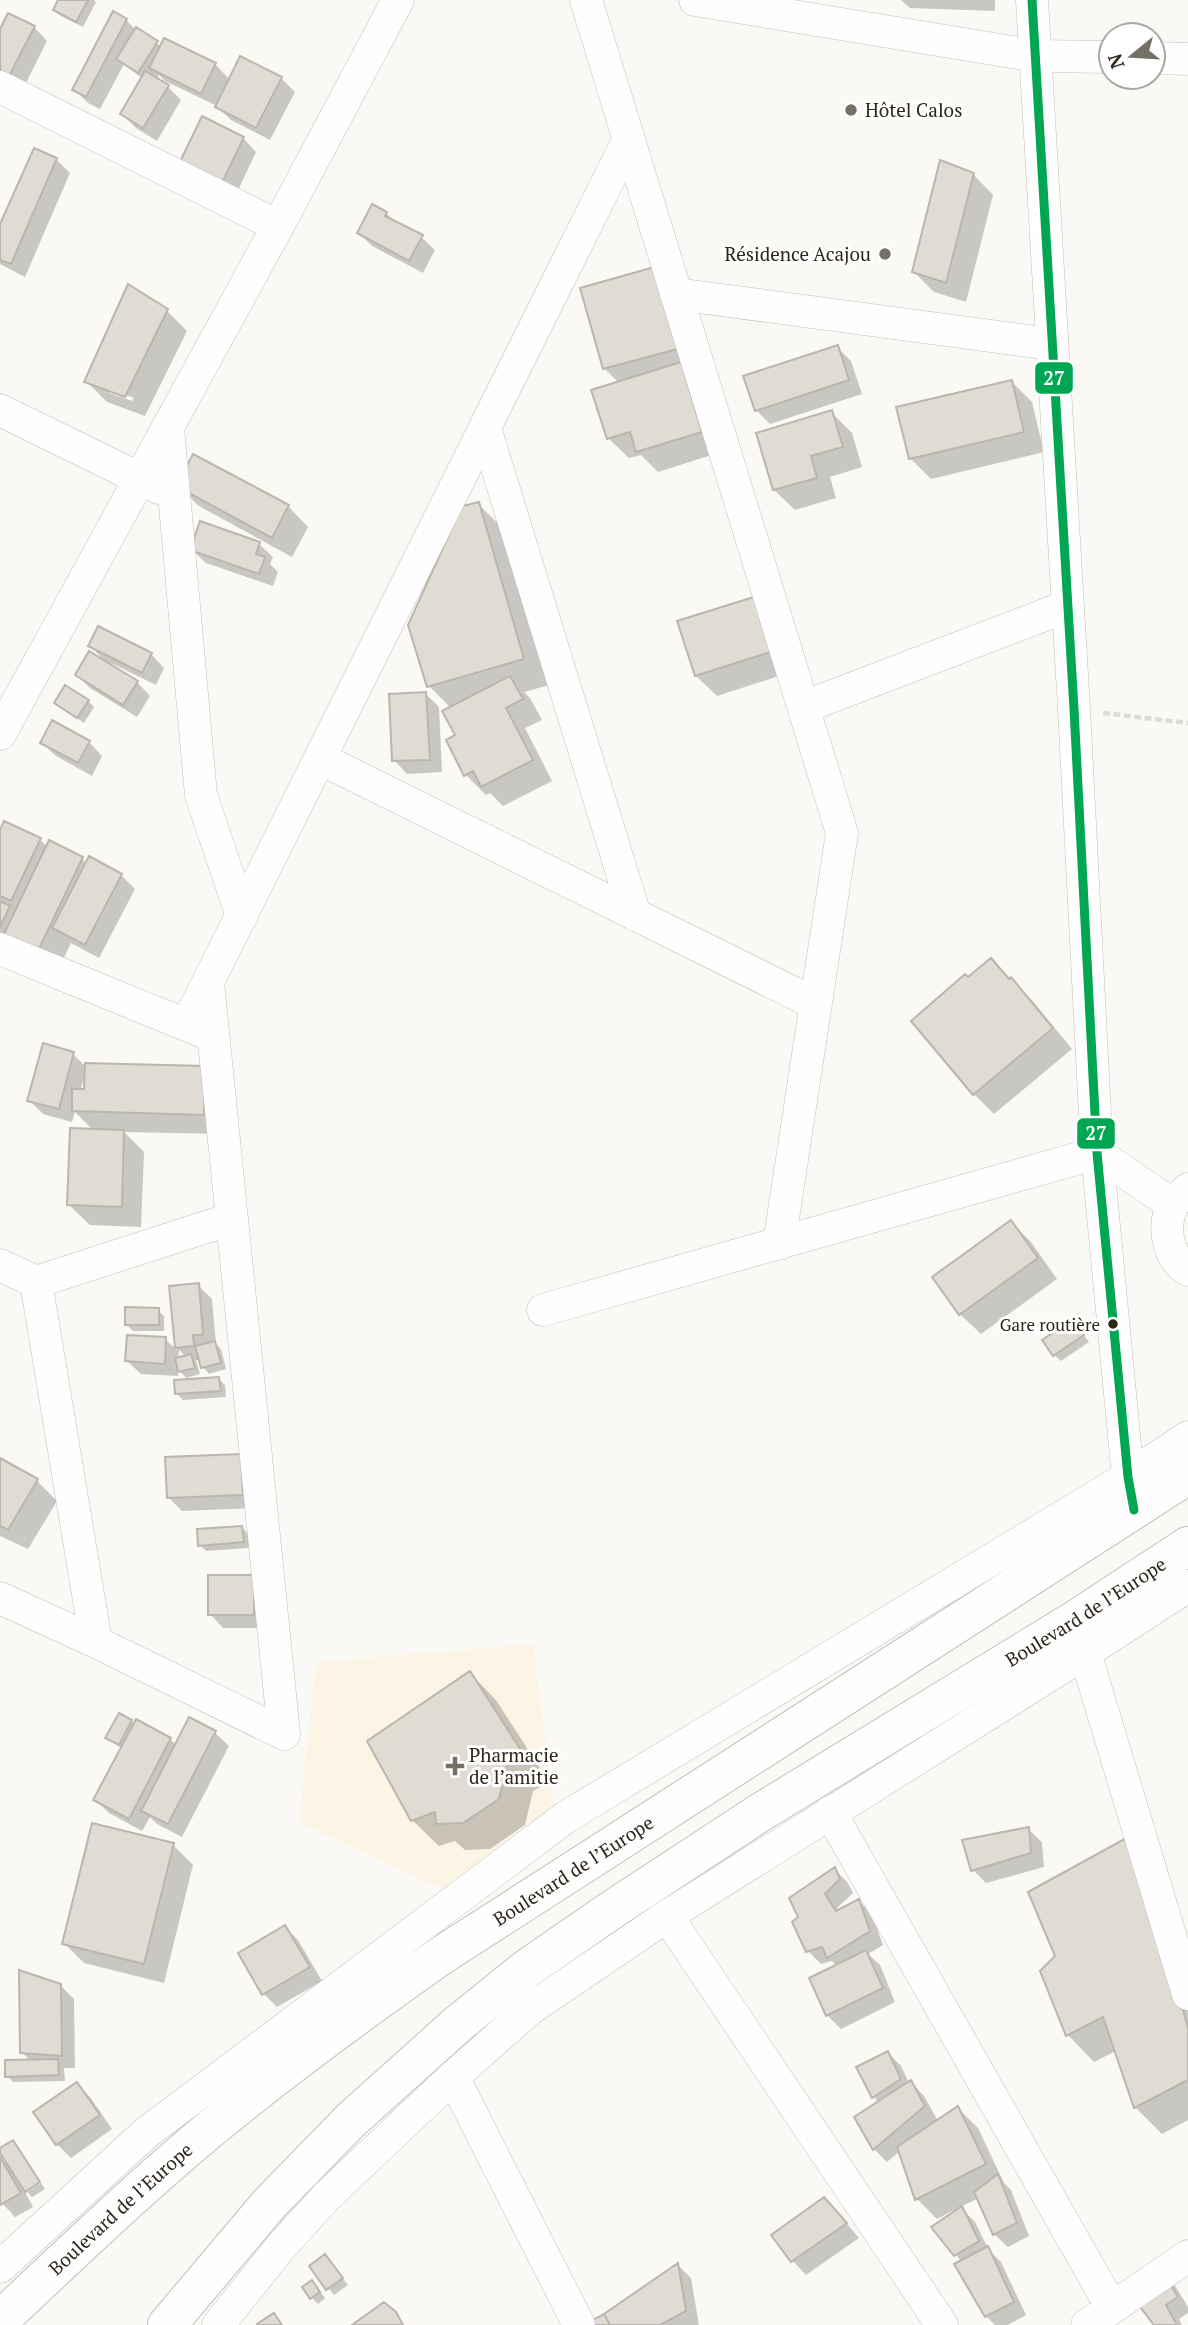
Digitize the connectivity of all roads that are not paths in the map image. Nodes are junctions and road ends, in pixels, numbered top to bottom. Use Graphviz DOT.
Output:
graph roads {
  1 [pos="398,0"];
  2 [pos="586,0"];
  3 [pos="695,0"];
  4 [pos="1032,0"];
  5 [pos="726,2"];
  6 [pos="1036,56"];
  7 [pos="1097,57"];
  8 [pos="1167,58"];
  9 [pos="1188,59"];
  10 [pos="0,87"];
  11 [pos="629,139"];
  12 [pos="278,226"];
  13 [pos="677,294"];
  14 [pos="1051,344"];
  15 [pos="0,410"];
  16 [pos="168,427"];
  17 [pos="485,428"];
  18 [pos="139,480"];
  19 [pos="175,495"];
  20 [pos="1068,606"];
  21 [pos="10,693"];
  22 [pos="804,707"];
  23 [pos="0,734"];
  24 [pos="321,759"];
  25 [pos="635,915"];
  26 [pos="242,916"];
  27 [pos="0,949"];
  28 [pos="816,1004"];
  29 [pos="200,1030"];
  30 [pos="1097,1153"];
  31 [pos="1181,1197"];
  32 [pos="231,1219"];
  33 [pos="779,1244"];
  34 [pos="0,1265"];
  35 [pos="1188,1270"];
  36 [pos="36,1282"];
  37 [pos="543,1310"];
  38 [pos="1188,1437"];
  39 [pos="1188,1475"];
  40 [pos="1131,1494"];
  41 [pos="1188,1546"];
  42 [pos="1188,1586"];
  43 [pos="0,1598"];
  44 [pos="96,1642"];
  45 [pos="1085,1654"];
  46 [pos="830,1812"];
  47 [pos="667,1916"];
  48 [pos="1188,1994"];
  49 [pos="453,2077"];
  50 [pos="1188,2256"];
  51 [pos="0,2267"];
  52 [pos="1099,2317"];
  53 [pos="0,2320"];
  54 [pos="167,2325"];
  55 [pos="218,2325"];
  56 [pos="579,2325"];
  57 [pos="942,2325"];
  1 -- 12 [label="street"];
  2 -- 11 [label="street"];
  3 -- 5 [label="street"];
  4 -- 6 [label="street"];
  5 -- 6 [label="street"];
  6 -- 7 [label="street"];
  6 -- 14 [label="street"];
  8 -- 9 [label="street"];
  10 -- 12 [label="street"];
  11 -- 13 [label="street"];
  11 -- 17 [label="street"];
  12 -- 16 [label="street"];
  13 -- 14 [label="street"];
  13 -- 22 [label="street"];
  14 -- 20 [label="street"];
  15 -- 18 [label="street"];
  16 -- 18 [label="street"];
  16 -- 19 [label="street"];
  17 -- 24 [label="street"];
  17 -- 25 [label="street"];
  18 -- 19 [label="street"];
  18 -- 21 [label="street"];
  19 -- 26 [label="street"];
  20 -- 22 [label="street"];
  20 -- 30 [label="street"];
  21 -- 23 [label="street"];
  22 -- 28 [label="street"];
  24 -- 25 [label="street"];
  24 -- 26 [label="street"];
  25 -- 28 [label="street"];
  26 -- 29 [label="street"];
  27 -- 29 [label="street"];
  28 -- 33 [label="street"];
  29 -- 32 [label="street"];
  30 -- 31 [label="street"];
  30 -- 33 [label="street"];
  30 -- 40 [label="street"];
  31 -- 35 [label="street"];
  32 -- 36 [label="street"];
  32 -- 44 [label="street"];
  33 -- 37 [label="street"];
  34 -- 36 [label="street"];
  36 -- 44 [label="street"];
  38 -- 40 [label="street"];
  39 -- 40 [label="highway, Boulevard de l’Europe"];
  40 -- 51 [label="street"];
  40 -- 53 [label="highway, Boulevard de l’Europe"];
  41 -- 54 [label="highway, Boulevard de l’Europe"];
  42 -- 45 [label="street"];
  43 -- 44 [label="street"];
  45 -- 46 [label="street"];
  45 -- 48 [label="street"];
  46 -- 47 [label="street"];
  46 -- 52 [label="street"];
  47 -- 49 [label="street"];
  47 -- 57 [label="street"];
  49 -- 55 [label="street"];
  49 -- 56 [label="street"];
  50 -- 52 [label="street"];
}
